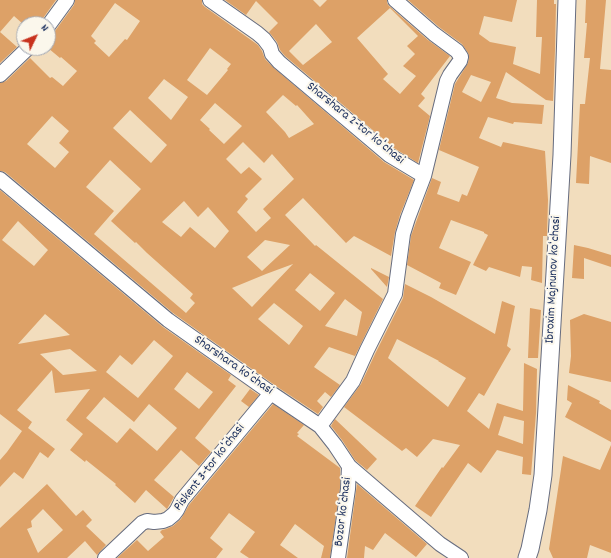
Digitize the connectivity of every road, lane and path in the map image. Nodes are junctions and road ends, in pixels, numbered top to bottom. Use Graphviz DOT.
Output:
graph roads {
  1 [pos="67,0"];
  2 [pos="210,0"];
  3 [pos="395,0"];
  4 [pos="567,0"];
  5 [pos="55,16"];
  6 [pos="20,56"];
  7 [pos="0,75"];
  8 [pos="424,176"];
  9 [pos="0,179"];
  10 [pos="271,393"];
  11 [pos="320,426"];
  12 [pos="349,466"];
  13 [pos="105,558"];
  14 [pos="338,558"];
  15 [pos="460,558"];
  16 [pos="527,558"];
  1 -- 5 [label="street"];
  2 -- 8 [label="street, Sharshara 2-tor koʻchasi"];
  3 -- 8 [label="street"];
  4 -- 16 [label="street, Ibroxim Majnunov koʻchasi"];
  6 -- 7 [label="street"];
  8 -- 11 [label="street"];
  9 -- 10 [label="street, Sharshara koʻchasi"];
  10 -- 11 [label="street, Sharshara koʻchasi"];
  10 -- 13 [label="street, Piskent 3-tor koʻchasi"];
  11 -- 12 [label="street, Sharshara koʻchasi"];
  12 -- 14 [label="street, Bozor koʻchasi"];
  12 -- 15 [label="street, Sharshara koʻchasi"];
}
